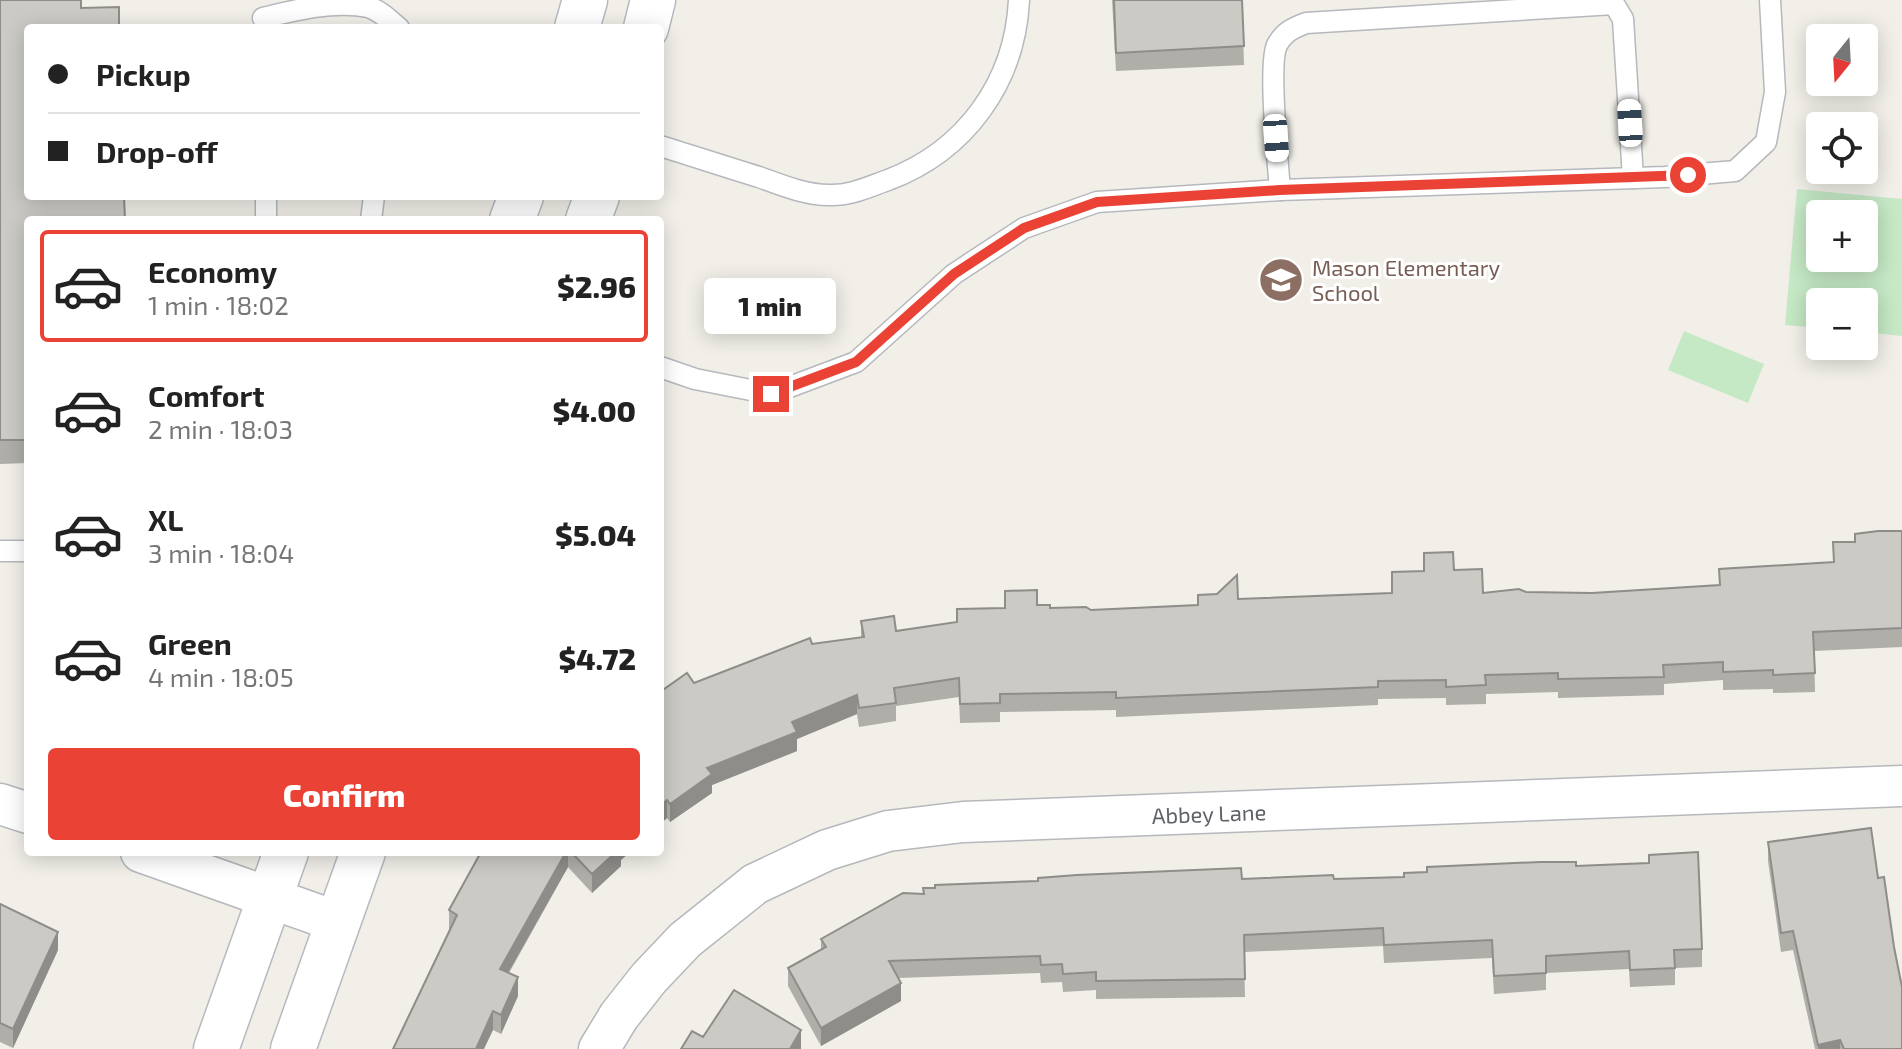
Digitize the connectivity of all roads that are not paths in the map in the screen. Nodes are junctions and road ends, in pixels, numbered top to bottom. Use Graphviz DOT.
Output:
graph roads {
  1 [pos="585,0"];
  2 [pos="653,0"];
  3 [pos="1019,0"];
  4 [pos="1770,0"];
  5 [pos="263,15"];
  6 [pos="394,24"];
  7 [pos="578,24"];
  8 [pos="647,24"];
  9 [pos="664,147"];
  10 [pos="1633,178"];
  11 [pos="1280,190"];
  12 [pos="664,368"];
  13 [pos="0,551"];
  14 [pos="24,551"];
  15 [pos="1902,786"];
  16 [pos="0,804"];
  17 [pos="24,812"];
  18 [pos="153,856"];
  19 [pos="285,856"];
  20 [pos="362,856"];
  21 [pos="270,896"];
  22 [pos="338,922"];
  23 [pos="216,1049"];
  24 [pos="293,1049"];
  25 [pos="599,1049"];
  1 -- 7 [label="main road"];
  2 -- 8 [label="main road"];
  3 -- 9 [label="lane"];
  4 -- 10 [label="lane"];
  5 -- 6 [label="lane"];
  10 -- 11 [label="lane"];
  10 -- 11 [label="lane"];
  11 -- 12 [label="lane"];
  13 -- 14 [label="lane"];
  15 -- 25 [label="street, Abbey Lane"];
  16 -- 17 [label="street"];
  18 -- 21 [label="street"];
  19 -- 21 [label="main road"];
  20 -- 22 [label="main road"];
  21 -- 22 [label="street"];
  21 -- 23 [label="main road"];
  22 -- 24 [label="main road"];
}
